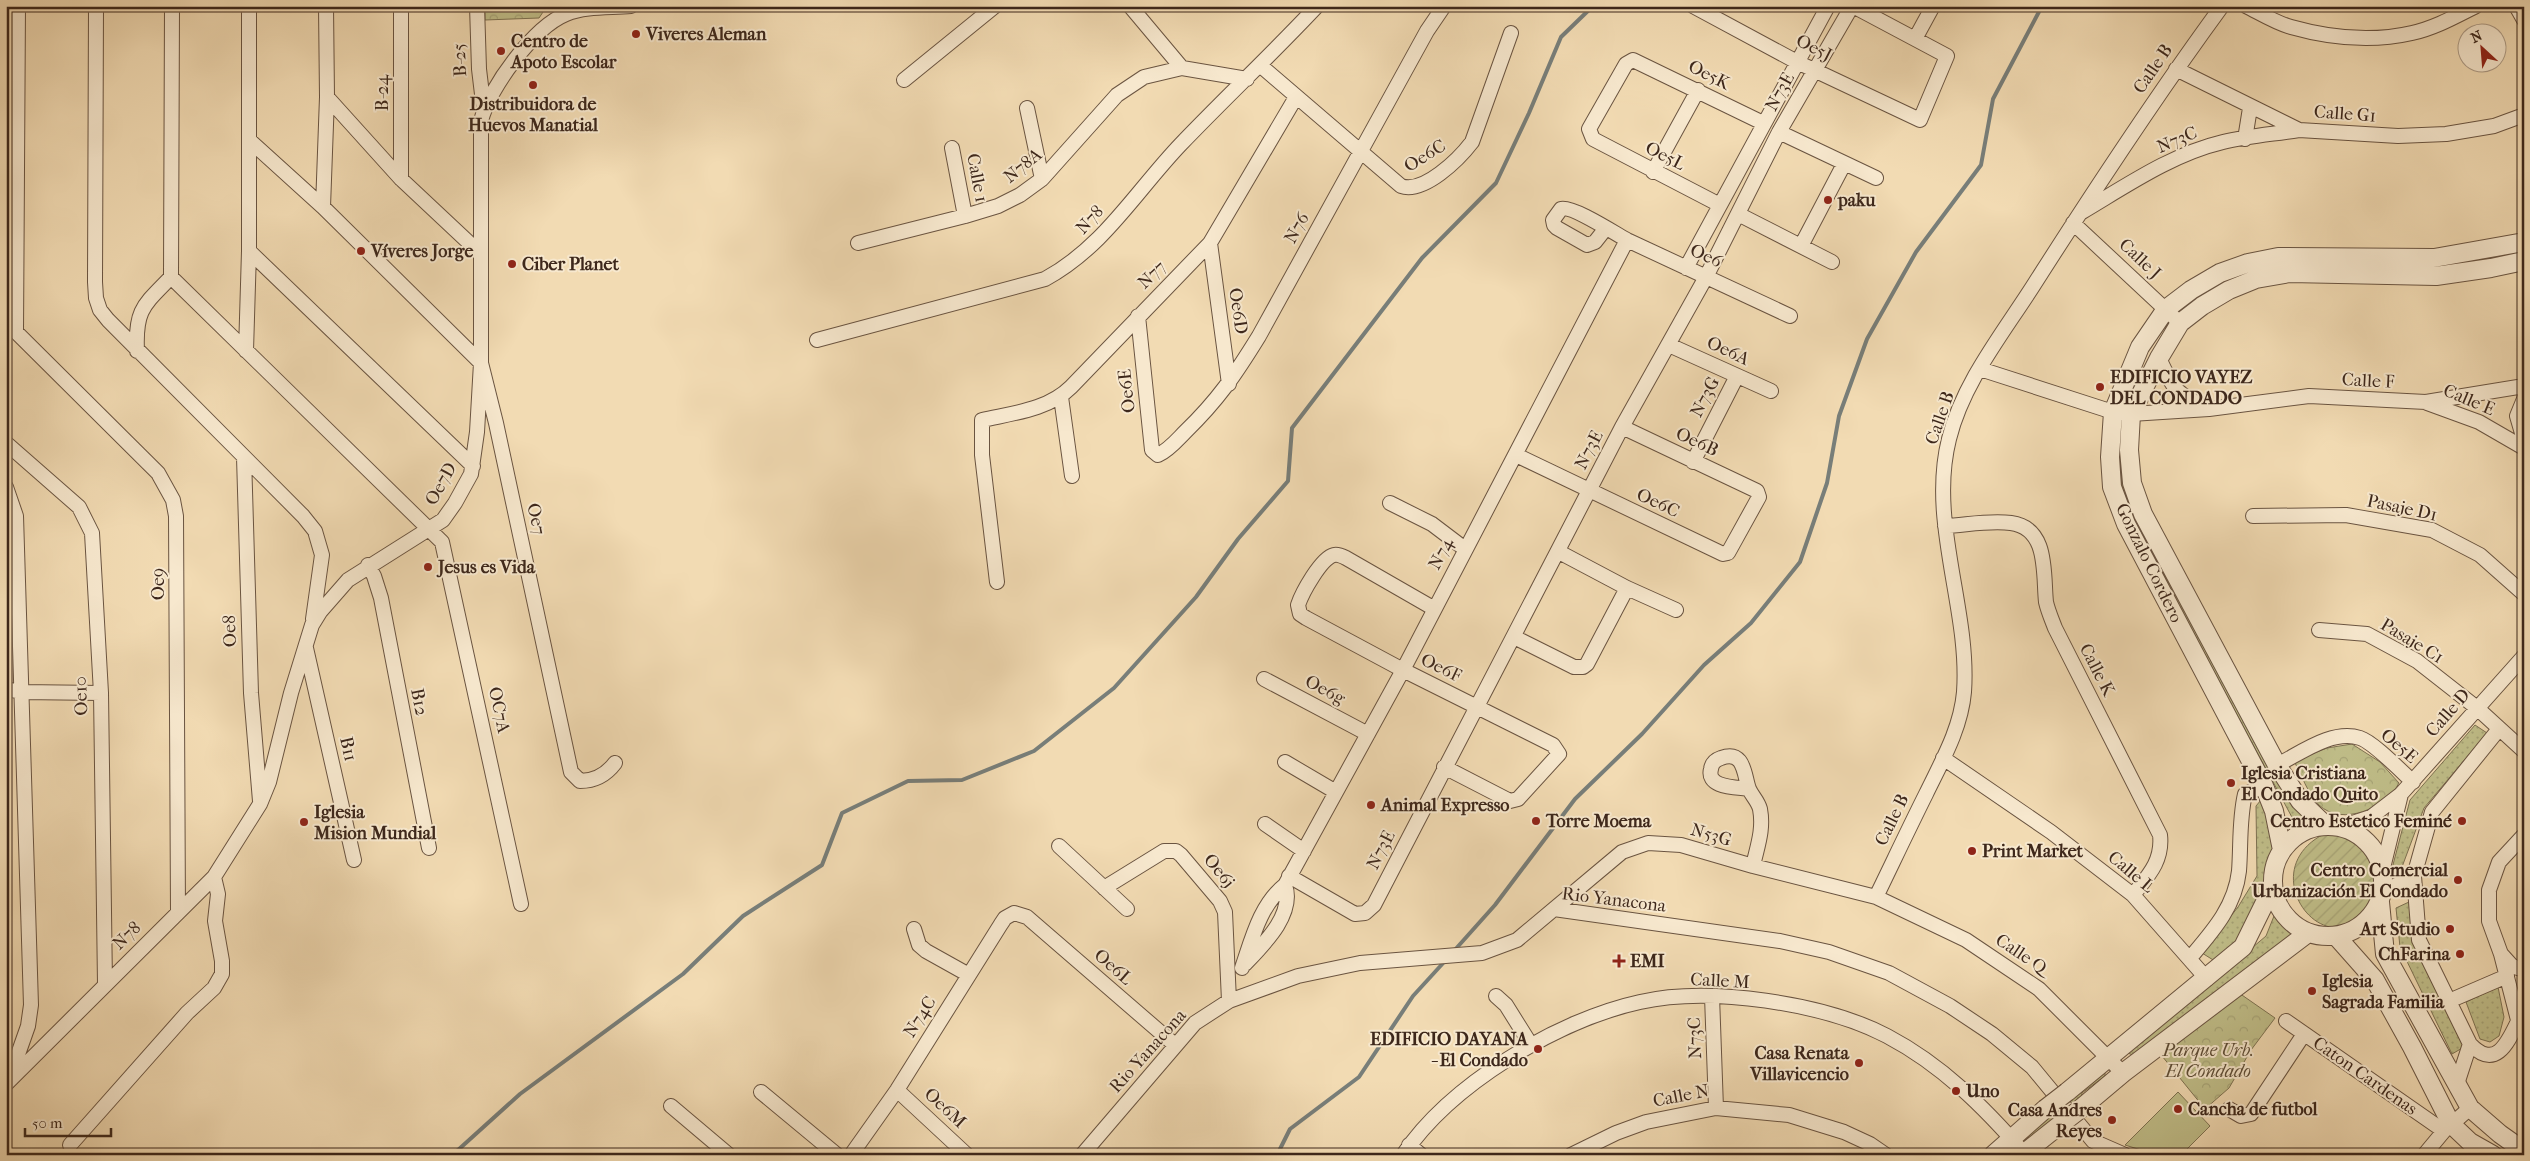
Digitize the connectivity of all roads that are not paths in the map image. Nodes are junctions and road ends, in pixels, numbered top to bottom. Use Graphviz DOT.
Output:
graph roads {
  1 [pos="18,6"];
  2 [pos="96,6"];
  3 [pos="172,6"];
  4 [pos="249,6"];
  5 [pos="326,6"];
  6 [pos="401,6"];
  7 [pos="477,6"];
  8 [pos="631,6"];
  9 [pos="995,6"];
  10 [pos="1130,6"];
  11 [pos="1317,6"];
  12 [pos="1444,6"];
  13 [pos="1693,6"];
  14 [pos="1828,6"];
  15 [pos="1852,6"];
  16 [pos="1933,6"];
  17 [pos="2222,6"];
  18 [pos="2246,6"];
  19 [pos="2476,6"];
  20 [pos="2516,6"];
  21 [pos="556,12"];
  22 [pos="2524,20"];
  23 [pos="1511,33"];
  24 [pos="1915,39"];
  25 [pos="1797,62"];
  26 [pos="1260,66"];
  27 [pos="1182,68"];
  28 [pos="2176,69"];
  29 [pos="1814,70"];
  30 [pos="1247,79"];
  31 [pos="904,80"];
  32 [pos="1698,90"];
  33 [pos="327,97"];
  34 [pos="1296,97"];
  35 [pos="1027,108"];
  36 [pos="2250,108"];
  37 [pos="484,111"];
  38 [pos="2524,116"];
  39 [pos="1763,123"];
  40 [pos="2299,130"];
  41 [pos="1779,132"];
  42 [pos="1594,139"];
  43 [pos="2245,139"];
  44 [pos="249,140"];
  45 [pos="952,148"];
  46 [pos="1361,151"];
  47 [pos="1844,164"];
  48 [pos="1653,172"];
  49 [pos="1876,178"];
  50 [pos="401,179"];
  51 [pos="1042,179"];
  52 [pos="1720,205"];
  53 [pos="323,207"];
  54 [pos="1738,214"];
  55 [pos="965,216"];
  56 [pos="2077,218"];
  57 [pos="1606,228"];
  58 [pos="1627,240"];
  59 [pos="858,242"];
  60 [pos="1210,242"];
  61 [pos="2524,242"];
  62 [pos="1801,246"];
  63 [pos="249,251"];
  64 [pos="481,254"];
  65 [pos="2524,261"];
  66 [pos="1832,262"];
  67 [pos="1686,268"];
  68 [pos="171,277"];
  69 [pos="1706,277"];
  70 [pos="2166,310"];
  71 [pos="1138,316"];
  72 [pos="1790,316"];
  73 [pos="2180,323"];
  74 [pos="11,327"];
  75 [pos="817,340"];
  76 [pos="1669,345"];
  77 [pos="137,351"];
  78 [pos="246,351"];
  79 [pos="2159,358"];
  80 [pos="481,363"];
  81 [pos="1980,369"];
  82 [pos="1737,376"];
  83 [pos="1229,384"];
  84 [pos="2524,386"];
  85 [pos="1771,391"];
  86 [pos="1061,397"];
  87 [pos="2524,399"];
  88 [pos="2426,402"];
  89 [pos="2209,409"];
  90 [pos="2113,412"];
  91 [pos="2132,414"];
  92 [pos="1622,427"];
  93 [pos="2524,440"];
  94 [pos="6,443"];
  95 [pos="2524,448"];
  96 [pos="1162,453"];
  97 [pos="1516,455"];
  98 [pos="244,457"];
  99 [pos="1693,462"];
  100 [pos="473,466"];
  101 [pos="1072,476"];
  102 [pos="6,487"];
  103 [pos="1589,491"];
  104 [pos="1390,503"];
  105 [pos="2253,516"];
  106 [pos="1945,526"];
  107 [pos="430,530"];
  108 [pos="1465,549"];
  109 [pos="1730,551"];
  110 [pos="1559,552"];
  111 [pos="368,565"];
  112 [pos="997,582"];
  113 [pos="1627,588"];
  114 [pos="2524,594"];
  115 [pos="1433,608"];
  116 [pos="1676,610"];
  117 [pos="312,625"];
  118 [pos="2318,630"];
  119 [pos="1514,637"];
  120 [pos="306,646"];
  121 [pos="2524,656"];
  122 [pos="1403,670"];
  123 [pos="1264,679"];
  124 [pos="6,689"];
  125 [pos="21,692"];
  126 [pos="100,693"];
  127 [pos="1476,706"];
  128 [pos="2477,708"];
  129 [pos="2499,729"];
  130 [pos="1368,734"];
  131 [pos="2524,751"];
  132 [pos="1943,758"];
  133 [pos="1285,762"];
  134 [pos="614,763"];
  135 [pos="2278,765"];
  136 [pos="1444,767"];
  137 [pos="2413,782"];
  138 [pos="2264,786"];
  139 [pos="1749,789"];
  140 [pos="1336,792"];
  141 [pos="2401,794"];
  142 [pos="260,804"];
  143 [pos="1265,824"];
  144 [pos="2333,826"];
  145 [pos="2524,835"];
  146 [pos="1059,846"];
  147 [pos="429,848"];
  148 [pos="2282,850"];
  149 [pos="1304,851"];
  150 [pos="354,860"];
  151 [pos="1753,866"];
  152 [pos="2383,868"];
  153 [pos="2414,876"];
  154 [pos="214,877"];
  155 [pos="1287,881"];
  156 [pos="2273,886"];
  157 [pos="1104,888"];
  158 [pos="2133,895"];
  159 [pos="1876,897"];
  160 [pos="2382,897"];
  161 [pos="521,904"];
  162 [pos="1127,909"];
  163 [pos="1554,909"];
  164 [pos="178,912"];
  165 [pos="1028,916"];
  166 [pos="914,929"];
  167 [pos="2308,933"];
  168 [pos="2336,936"];
  169 [pos="2501,954"];
  170 [pos="2190,958"];
  171 [pos="2524,970"];
  172 [pos="969,975"];
  173 [pos="2507,976"];
  174 [pos="2207,979"];
  175 [pos="1228,980"];
  176 [pos="105,984"];
  177 [pos="2401,984"];
  178 [pos="2383,995"];
  179 [pos="1496,996"];
  180 [pos="1712,996"];
  181 [pos="1229,1001"];
  182 [pos="2449,1001"];
  183 [pos="2521,1015"];
  184 [pos="2286,1021"];
  185 [pos="2304,1034"];
  186 [pos="2431,1037"];
  187 [pos="2470,1044"];
  188 [pos="1175,1045"];
  189 [pos="1531,1045"];
  190 [pos="2412,1047"];
  191 [pos="2111,1058"];
  192 [pos="2124,1073"];
  193 [pos="7,1083"];
  194 [pos="2457,1084"];
  195 [pos="897,1090"];
  196 [pos="761,1092"];
  197 [pos="671,1106"];
  198 [pos="1716,1108"];
  199 [pos="2470,1108"];
  200 [pos="2229,1109"];
  201 [pos="2447,1127"];
  202 [pos="2011,1138"];
  203 [pos="70,1145"];
  204 [pos="1406,1150"];
  205 [pos="2524,1151"];
  206 [pos="2023,1154"];
  207 [pos="729,1155"];
  208 [pos="837,1155"];
  209 [pos="851,1155"];
  210 [pos="967,1155"];
  211 [pos="1082,1155"];
  212 [pos="1421,1155"];
  213 [pos="1571,1155"];
  214 [pos="1886,1155"];
  215 [pos="1994,1155"];
  216 [pos="2125,1155"];
  217 [pos="2424,1155"];
  218 [pos="2492,1155"];
  1 -- 74 [label="street"];
  2 -- 77 [label="street"];
  3 -- 68 [label="street"];
  4 -- 44 [label="street"];
  5 -- 33 [label="street"];
  6 -- 50 [label="street, B-24"];
  7 -- 37 [label="street, B-25"];
  8 -- 21 [label="street"];
  9 -- 31 [label="street"];
  10 -- 27 [label="street"];
  11 -- 26 [label="street, N78"];
  12 -- 46 [label="street, N76"];
  13 -- 25 [label="street, Oe5J"];
  14 -- 25 [label="street, N73E"];
  15 -- 24 [label="street"];
  15 -- 29 [label="street, N73E"];
  16 -- 24 [label="street"];
  17 -- 28 [label="street, Calle B"];
  18 -- 19 [label="street"];
  20 -- 22 [label="street"];
  21 -- 37 [label="street"];
  23 -- 46 [label="street, Oe6C"];
  24 -- 29 [label="street, Oe5J"];
  25 -- 29 [label="street, Oe5J"];
  25 -- 39 [label="street, N73E"];
  26 -- 30 [label="street, N78"];
  26 -- 34 [label="street, Oe6C"];
  27 -- 30 [label="street"];
  27 -- 51 [label="street, N78A"];
  28 -- 36 [label="street, Calle G1"];
  28 -- 56 [label="street, Calle B"];
  29 -- 41 [label="street, N73E"];
  30 -- 75 [label="street, N78"];
  32 -- 39 [label="street, Oe5K"];
  32 -- 42 [label="street, Oe5K"];
  32 -- 48 [label="street"];
  33 -- 50 [label="street"];
  33 -- 53 [label="street"];
  34 -- 46 [label="street, Oe6C"];
  34 -- 60 [label="street, N77"];
  35 -- 51 [label="street"];
  36 -- 40 [label="street, Calle G1"];
  36 -- 43 [label="street"];
  37 -- 64 [label="street, Oe7D"];
  38 -- 40 [label="street, Calle G1"];
  39 -- 52 [label="street, N73E"];
  40 -- 43 [label="street, N73C"];
  41 -- 47 [label="street"];
  41 -- 54 [label="street, N73E"];
  42 -- 48 [label="street, Oe5L"];
  43 -- 56 [label="street, N73C"];
  44 -- 53 [label="street"];
  44 -- 63 [label="street"];
  45 -- 55 [label="street, Calle 1"];
  46 -- 83 [label="street, N76"];
  47 -- 49 [label="street"];
  47 -- 62 [label="street"];
  48 -- 52 [label="street, Oe5L"];
  50 -- 64 [label="street"];
  51 -- 55 [label="street, N78A"];
  52 -- 67 [label="street, N73E"];
  53 -- 80 [label="street"];
  54 -- 62 [label="street"];
  54 -- 69 [label="street, N73E"];
  55 -- 59 [label="street, N78A"];
  56 -- 70 [label="street, Calle J"];
  56 -- 81 [label="street, Calle B"];
  57 -- 58 [label="street, Oe6"];
  58 -- 67 [label="street, Oe6"];
  58 -- 97 [label="street, N74"];
  60 -- 71 [label="street, N77"];
  60 -- 83 [label="street, Oe6D"];
  61 -- 70 [label="street, Gonzalo Cordero"];
  62 -- 66 [label="street"];
  63 -- 78 [label="street"];
  63 -- 100 [label="street"];
  64 -- 80 [label="street, Oe7D"];
  65 -- 73 [label="street, Gonzalo Cordero"];
  67 -- 69 [label="street, Oe6"];
  68 -- 77 [label="street"];
  68 -- 78 [label="street, OC7A"];
  69 -- 72 [label="street, Oe6"];
  69 -- 76 [label="street, N73E"];
  70 -- 73 [label="street, Calle J"];
  70 -- 90 [label="street, Gonzalo Cordero"];
  71 -- 86 [label="street, N77"];
  71 -- 96 [label="street, Oe6E"];
  73 -- 79 [label="street, Gonzalo Cordero"];
  74 -- 164 [label="street, Oe9"];
  76 -- 82 [label="street, Oe6A"];
  76 -- 92 [label="street, N73E"];
  77 -- 98 [label="street"];
  78 -- 107 [label="street, OC7A"];
  79 -- 89 [label="street"];
  79 -- 91 [label="street, Gonzalo Cordero"];
  80 -- 100 [label="street, Oe7D"];
  80 -- 134 [label="street, Oe7"];
  81 -- 90 [label="street, Calle F"];
  81 -- 106 [label="street, Calle B"];
  82 -- 85 [label="street, Oe6A"];
  82 -- 99 [label="street, N73G"];
  83 -- 96 [label="street, N76"];
  84 -- 88 [label="street, Calle F"];
  86 -- 101 [label="street"];
  86 -- 112 [label="street, N77"];
  87 -- 93 [label="street"];
  88 -- 89 [label="street, Calle F"];
  88 -- 95 [label="street, Calle E"];
  89 -- 91 [label="street, Calle F"];
  90 -- 91 [label="street, Calle F"];
  90 -- 138 [label="street, Gonzalo Cordero"];
  91 -- 135 [label="street, Gonzalo Cordero"];
  92 -- 99 [label="street, Oe6B"];
  92 -- 103 [label="street, N73E"];
  94 -- 126 [label="street, Oe10"];
  97 -- 103 [label="street, Oe6C"];
  97 -- 108 [label="street, N74"];
  98 -- 117 [label="street"];
  98 -- 142 [label="street, Oe8"];
  99 -- 109 [label="street, Oe6B"];
  100 -- 107 [label="street, Oe7D"];
  102 -- 125 [label="street"];
  103 -- 109 [label="street, Oe6C"];
  103 -- 110 [label="street, N73E"];
  104 -- 108 [label="street"];
  105 -- 114 [label="street, Pasaje D1"];
  106 -- 132 [label="street, Calle B"];
  106 -- 158 [label="street, Calle K"];
  107 -- 111 [label="street, Oe7D"];
  107 -- 161 [label="street, OC7A"];
  108 -- 115 [label="street, N74"];
  110 -- 113 [label="street"];
  110 -- 119 [label="street, N73E"];
  111 -- 117 [label="street, Oe7D"];
  111 -- 147 [label="street, B12"];
  113 -- 116 [label="street"];
  113 -- 119 [label="street"];
  115 -- 122 [label="street, N74"];
  115 -- 122 [label="street, Oe6F"];
  117 -- 120 [label="street, Oe7D"];
  118 -- 128 [label="street, Pasaje C1"];
  119 -- 127 [label="street, N73E"];
  120 -- 142 [label="street, Oe7D"];
  120 -- 150 [label="street, B11"];
  121 -- 128 [label="street, Calle D"];
  122 -- 127 [label="street, Oe6F"];
  122 -- 130 [label="street, N74"];
  123 -- 130 [label="street, Oe6g"];
  124 -- 125 [label="street"];
  125 -- 126 [label="street"];
  125 -- 193 [label="street"];
  126 -- 176 [label="street, Oe10"];
  127 -- 136 [label="street, N73E"];
  127 -- 136 [label="street, Oe6F"];
  128 -- 129 [label="street, Pasaje C1"];
  128 -- 137 [label="street, Calle D"];
  129 -- 131 [label="street, Pasaje C1"];
  129 -- 153 [label="street"];
  130 -- 140 [label="street, N74"];
  132 -- 158 [label="street, Calle L"];
  132 -- 159 [label="street, Calle B"];
  133 -- 140 [label="street"];
  135 -- 137 [label="street, Oe5E"];
  135 -- 144 [label="street, Gonzalo Cordero"];
  136 -- 155 [label="street, N73E"];
  137 -- 141 [label="street, Calle D"];
  138 -- 148 [label="street, Gonzalo Cordero"];
  138 -- 170 [label="street"];
  139 -- 151 [label="street"];
  140 -- 149 [label="street, N74"];
  141 -- 144 [label="street, Calle D"];
  141 -- 152 [label="street"];
  142 -- 154 [label="street, N78"];
  143 -- 149 [label="street"];
  144 -- 148 [label="street"];
  144 -- 152 [label="street"];
  145 -- 169 [label="street"];
  146 -- 157 [label="street"];
  148 -- 156 [label="street"];
  149 -- 155 [label="street, N74"];
  151 -- 159 [label="street, N53G"];
  151 -- 163 [label="street, N53G"];
  152 -- 160 [label="street"];
  153 -- 160 [label="street"];
  153 -- 182 [label="street"];
  154 -- 164 [label="street, N78"];
  154 -- 203 [label="street"];
  155 -- 175 [label="street"];
  156 -- 167 [label="street"];
  156 -- 174 [label="street"];
  157 -- 162 [label="street"];
  157 -- 175 [label="street, Oe6j"];
  158 -- 170 [label="street, Calle L"];
  159 -- 191 [label="street, Calle Q"];
  160 -- 168 [label="street"];
  160 -- 177 [label="street"];
  163 -- 181 [label="street, Rio Yanacona"];
  163 -- 216 [label="street, Rio Yanacona"];
  164 -- 176 [label="street, N78"];
  165 -- 172 [label="street, N74C"];
  165 -- 188 [label="street, Oe6L"];
  166 -- 172 [label="street"];
  167 -- 168 [label="street"];
  167 -- 192 [label="street"];
  168 -- 178 [label="street, Caton Cardenas"];
  169 -- 171 [label="street"];
  169 -- 173 [label="street"];
  170 -- 174 [label="street, Calle L"];
  172 -- 195 [label="street, N74C"];
  173 -- 182 [label="street"];
  173 -- 183 [label="street"];
  174 -- 191 [label="street"];
  175 -- 181 [label="street, Oe6j"];
  176 -- 193 [label="street, N78"];
  177 -- 178 [label="street"];
  177 -- 186 [label="street"];
  178 -- 190 [label="street, Caton Cardenas"];
  179 -- 189 [label="street"];
  180 -- 189 [label="street, Calle M"];
  180 -- 198 [label="street, N73C"];
  180 -- 202 [label="street, Calle M"];
  181 -- 188 [label="street, Rio Yanacona"];
  182 -- 187 [label="street"];
  183 -- 187 [label="street"];
  184 -- 185 [label="street, Caton Cardenas"];
  185 -- 200 [label="street"];
  185 -- 201 [label="street, Caton Cardenas"];
  186 -- 190 [label="street"];
  186 -- 194 [label="street"];
  187 -- 194 [label="street"];
  188 -- 211 [label="street, Rio Yanacona"];
  189 -- 204 [label="street, Calle M"];
  190 -- 201 [label="street, Caton Cardenas"];
  191 -- 192 [label="street, Calle Q"];
  191 -- 202 [label="street, bridge"];
  192 -- 206 [label="street"];
  194 -- 199 [label="street"];
  195 -- 209 [label="street, N74C"];
  195 -- 210 [label="street, Oe6M"];
  196 -- 208 [label="street"];
  197 -- 207 [label="street"];
  198 -- 213 [label="street, Calle N"];
  198 -- 214 [label="street, Calle N"];
  199 -- 201 [label="street"];
  199 -- 205 [label="street"];
  201 -- 217 [label="street"];
  201 -- 218 [label="street, Caton Cardenas"];
  202 -- 206 [label="street, Calle M"];
  202 -- 215 [label="street"];
  204 -- 212 [label="street, Calle M"];
}
